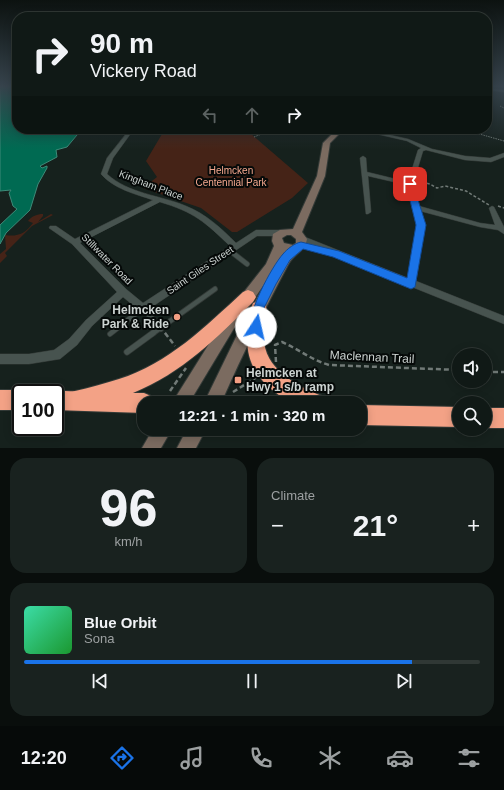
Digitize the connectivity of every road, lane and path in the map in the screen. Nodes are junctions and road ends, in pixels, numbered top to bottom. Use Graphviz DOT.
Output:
graph roads {
  1 [pos="128,134"];
  2 [pos="264,134"];
  3 [pos="334,134"];
  4 [pos="380,134"];
  5 [pos="479,134"];
  6 [pos="254,137"];
  7 [pos="504,141"];
  8 [pos="426,148"];
  9 [pos="504,155"];
  10 [pos="363,158"];
  11 [pos="364,173"];
  12 [pos="410,182"];
  13 [pos="160,199"];
  14 [pos="415,206"];
  15 [pos="492,208"];
  16 [pos="368,212"];
  17 [pos="53,228"];
  18 [pos="502,230"];
  19 [pos="290,239"];
  20 [pos="75,242"];
  21 [pos="232,248"];
  22 [pos="246,264"];
  23 [pos="411,284"];
  24 [pos="214,290"];
  25 [pos="124,292"];
  26 [pos="253,302"];
  27 [pos="143,308"];
  28 [pos="504,320"];
  29 [pos="160,329"];
  30 [pos="110,334"];
  31 [pos="169,338"];
  32 [pos="179,351"];
  33 [pos="126,352"];
  34 [pos="0,359"];
  35 [pos="188,365"];
  36 [pos="452,370"];
  37 [pos="492,372"];
  38 [pos="504,372"];
  39 [pos="264,375"];
  40 [pos="170,391"];
  41 [pos="233,392"];
  42 [pos="185,396"];
  43 [pos="215,396"];
  44 [pos="301,396"];
  45 [pos="0,400"];
  46 [pos="12,400"];
  47 [pos="64,400"];
  48 [pos="137,403"];
  49 [pos="367,414"];
  50 [pos="452,417"];
  51 [pos="492,418"];
  52 [pos="504,418"];
  53 [pos="159,436"];
  54 [pos="193,436"];
  55 [pos="151,448"];
  56 [pos="186,448"];
  1 -- 13 [label="street, Kingham Place"];
  2 -- 6 [label="path"];
  3 -- 19 [label="main road"];
  4 -- 8 [label="street"];
  5 -- 7 [label="path"];
  8 -- 9 [label="street"];
  8 -- 12 [label="street"];
  10 -- 11 [label="street"];
  11 -- 12 [label="street"];
  11 -- 16 [label="street"];
  12 -- 14 [label="street"];
  12 -- 15 [label="path"];
  13 -- 20 [label="street"];
  13 -- 21 [label="street, Kingham Place"];
  14 -- 18 [label="street"];
  14 -- 23 [label="street"];
  15 -- 18 [label="street"];
  17 -- 20 [label="street, Stillwater Road"];
  19 -- 21 [label="street, Saint Giles Street"];
  19 -- 23 [label="street, Saint Giles Street"];
  19 -- 26 [label="main road"];
  19 -- 26 [label="main road"];
  20 -- 25 [label="street, Stillwater Road"];
  21 -- 22 [label="lane"];
  21 -- 27 [label="street, Saint Giles Street"];
  23 -- 28 [label="street, Saint Giles Street"];
  24 -- 29 [label="lane"];
  25 -- 27 [label="street, Stillwater Road"];
  25 -- 34 [label="street"];
  26 -- 39 [label="highway"];
  26 -- 42 [label="main road"];
  26 -- 43 [label="main road"];
  26 -- 47 [label="highway"];
  27 -- 29 [label="lane"];
  27 -- 30 [label="lane"];
  29 -- 33 [label="lane"];
  31 -- 32 [label="path"];
  35 -- 40 [label="path"];
  36 -- 39 [label="path, Maclennan Trail"];
  37 -- 38 [label="path"];
  39 -- 41 [label="path"];
  39 -- 44 [label="highway"];
  45 -- 46 [label="highway"];
  47 -- 48 [label="highway"];
  49 -- 50 [label="highway"];
  51 -- 52 [label="highway"];
  53 -- 55 [label="main road"];
  54 -- 56 [label="main road"];
}
